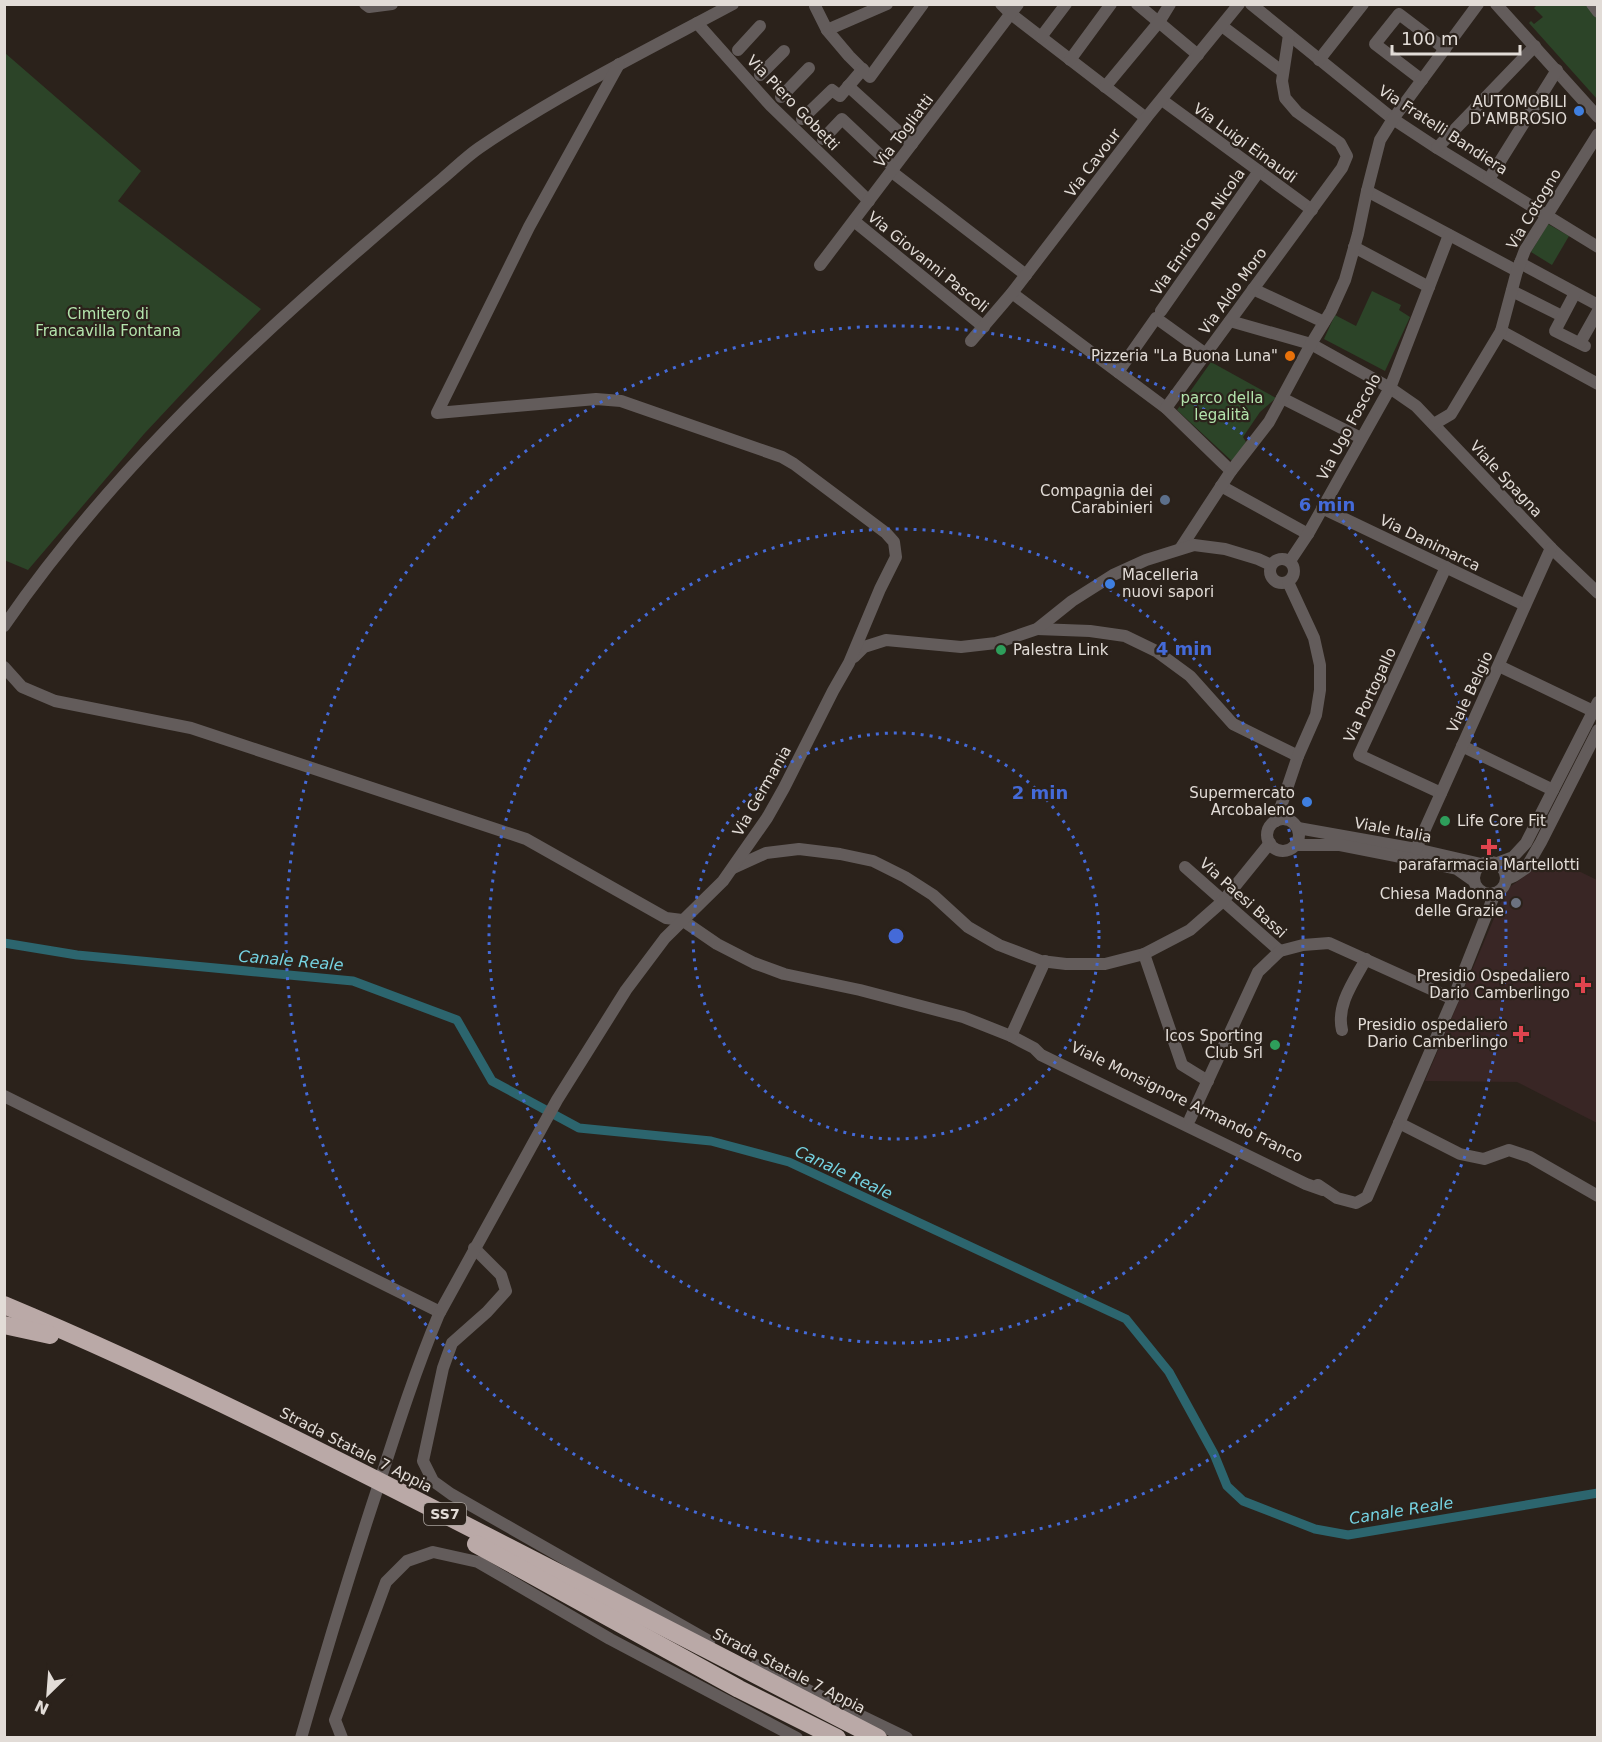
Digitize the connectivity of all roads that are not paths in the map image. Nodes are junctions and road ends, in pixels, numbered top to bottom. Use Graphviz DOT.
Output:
graph roads {
  1 [pos="365,4"];
  2 [pos="392,4"];
  3 [pos="733,4"];
  4 [pos="887,4"];
  5 [pos="923,4"];
  6 [pos="1001,4"];
  7 [pos="1066,4"];
  8 [pos="1111,4"];
  9 [pos="1137,4"];
  10 [pos="1170,4"];
  11 [pos="1251,4"];
  12 [pos="1363,4"];
  13 [pos="1478,4"];
  14 [pos="1497,4"];
  15 [pos="1592,4"];
  16 [pos="815,6"];
  17 [pos="1234,6"];
  18 [pos="1015,9"];
  19 [pos="1598,12"];
  20 [pos="1159,22"];
  21 [pos="698,23"];
  22 [pos="760,26"];
  23 [pos="1222,26"];
  24 [pos="827,30"];
  25 [pos="1289,35"];
  26 [pos="1041,37"];
  27 [pos="1535,46"];
  28 [pos="1445,49"];
  29 [pos="738,50"];
  30 [pos="784,51"];
  31 [pos="1198,55"];
  32 [pos="1070,60"];
  33 [pos="1319,60"];
  34 [pos="619,64"];
  35 [pos="809,68"];
  36 [pos="863,69"];
  37 [pos="1557,70"];
  38 [pos="1283,72"];
  39 [pos="760,75"];
  40 [pos="1422,80"];
  41 [pos="848,86"];
  42 [pos="1105,87"];
  43 [pos="781,97"];
  44 [pos="1162,100"];
  45 [pos="1598,117"];
  46 [pos="1146,118"];
  47 [pos="802,119"];
  48 [pos="1393,119"];
  49 [pos="1598,134"];
  50 [pos="823,139"];
  51 [pos="912,144"];
  52 [pos="1437,148"];
  53 [pos="893,170"];
  54 [pos="1259,171"];
  55 [pos="1489,179"];
  56 [pos="1367,191"];
  57 [pos="869,201"];
  58 [pos="1311,210"];
  59 [pos="1547,215"];
  60 [pos="854,221"];
  61 [pos="1449,235"];
  62 [pos="1354,247"];
  63 [pos="1598,247"];
  64 [pos="820,265"];
  65 [pos="1519,267"];
  66 [pos="1026,275"];
  67 [pos="1429,287"];
  68 [pos="1253,289"];
  69 [pos="1512,291"];
  70 [pos="1012,293"];
  71 [pos="1575,293"];
  72 [pos="1598,305"];
  73 [pos="1161,310"];
  74 [pos="1598,311"];
  75 [pos="1562,316"];
  76 [pos="1230,321"];
  77 [pos="1324,322"];
  78 [pos="984,327"];
  79 [pos="1501,331"];
  80 [pos="971,341"];
  81 [pos="1311,345"];
  82 [pos="1206,354"];
  83 [pos="1118,372"];
  84 [pos="1598,384"];
  85 [pos="1390,388"];
  86 [pos="1282,398"];
  87 [pos="1166,408"];
  88 [pos="1434,424"];
  89 [pos="1361,438"];
  90 [pos="1231,471"];
  91 [pos="1221,486"];
  92 [pos="1322,508"];
  93 [pos="1308,534"];
  94 [pos="1551,548"];
  95 [pos="1180,549"];
  96 [pos="1290,561"];
  97 [pos="1271,565"];
  98 [pos="1446,567"];
  99 [pos="1287,582"];
  100 [pos="1598,593"];
  101 [pos="1525,605"];
  102 [pos="4,626"];
  103 [pos="1037,629"];
  104 [pos="849,663"];
  105 [pos="1499,666"];
  106 [pos="4,667"];
  107 [pos="1595,706"];
  108 [pos="1598,730"];
  109 [pos="1462,746"];
  110 [pos="1298,756"];
  111 [pos="1553,790"];
  112 [pos="1441,793"];
  113 [pos="1276,821"];
  114 [pos="1298,828"];
  115 [pos="1270,843"];
  116 [pos="1295,845"];
  117 [pos="1416,849"];
  118 [pos="1497,862"];
  119 [pos="1481,864"];
  120 [pos="1185,867"];
  121 [pos="732,868"];
  122 [pos="1507,879"];
  123 [pos="1474,881"];
  124 [pos="1495,893"];
  125 [pos="1223,901"];
  126 [pos="682,920"];
  127 [pos="1280,951"];
  128 [pos="1144,954"];
  129 [pos="1366,959"];
  130 [pos="1045,961"];
  131 [pos="1453,999"];
  132 [pos="1342,1030"];
  133 [pos="1011,1036"];
  134 [pos="1034,1048"];
  135 [pos="1208,1081"];
  136 [pos="4,1096"];
  137 [pos="1190,1119"];
  138 [pos="1399,1123"];
  139 [pos="1323,1190"];
  140 [pos="1598,1196"];
  141 [pos="474,1248"];
  142 [pos="4,1296"];
  143 [pos="4,1305"];
  144 [pos="440,1312"];
  145 [pos="4,1316"];
  146 [pos="4,1325"];
  147 [pos="57,1333"];
  148 [pos="301,1737"];
  149 [pos="342,1737"];
  150 [pos="797,1737"];
  151 [pos="837,1737"];
  152 [pos="878,1737"];
  153 [pos="907,1737"];
  1 -- 2 [label="street"];
  3 -- 21 [label="street"];
  4 -- 24 [label="street"];
  5 -- 36 [label="street"];
  6 -- 18 [label="street"];
  7 -- 26 [label="street"];
  8 -- 32 [label="street"];
  9 -- 20 [label="street"];
  10 -- 20 [label="street"];
  11 -- 25 [label="street, Via Fratelli Bandiera"];
  12 -- 33 [label="street"];
  13 -- 28 [label="street"];
  14 -- 27 [label="street"];
  15 -- 19 [label="street"];
  16 -- 24 [label="street"];
  17 -- 23 [label="street, Via Cavour"];
  18 -- 26 [label="street"];
  18 -- 51 [label="street, Via Togliatti"];
  20 -- 31 [label="street"];
  20 -- 42 [label="street"];
  21 -- 34 [label="street"];
  21 -- 57 [label="street, Via Piero Gobetti"];
  22 -- 29 [label="street"];
  23 -- 31 [label="street, Via Cavour"];
  23 -- 38 [label="street"];
  24 -- 36 [label="street"];
  25 -- 33 [label="street, Via Fratelli Bandiera"];
  25 -- 38 [label="street, Via Aldo Moro"];
  26 -- 32 [label="street"];
  27 -- 37 [label="street"];
  27 -- 52 [label="street"];
  28 -- 40 [label="street"];
  28 -- 40 [label="street"];
  30 -- 39 [label="street"];
  31 -- 44 [label="street, Via Cavour"];
  32 -- 42 [label="street"];
  33 -- 48 [label="street, Via Fratelli Bandiera"];
  34 -- 102 [label="street"];
  34 -- 104 [label="street"];
  35 -- 43 [label="street"];
  36 -- 41 [label="street"];
  37 -- 45 [label="street"];
  37 -- 55 [label="street"];
  38 -- 58 [label="street, Via Aldo Moro"];
  40 -- 48 [label="street"];
  41 -- 47 [label="street"];
  41 -- 51 [label="street"];
  42 -- 46 [label="street"];
  44 -- 46 [label="street, Via Cavour"];
  44 -- 54 [label="street, Via Luigi Einaudi"];
  46 -- 66 [label="street, Via Cavour"];
  48 -- 52 [label="street, Via Fratelli Bandiera"];
  48 -- 56 [label="street"];
  49 -- 59 [label="street, Via Cotogno"];
  50 -- 53 [label="street"];
  51 -- 53 [label="street, Via Togliatti"];
  52 -- 55 [label="street, Via Fratelli Bandiera"];
  53 -- 57 [label="street, Via Togliatti"];
  53 -- 66 [label="street"];
  54 -- 58 [label="street, Via Luigi Einaudi"];
  54 -- 73 [label="street, Via Enrico De Nicola"];
  55 -- 59 [label="street, Via Fratelli Bandiera"];
  56 -- 61 [label="street"];
  56 -- 62 [label="street"];
  57 -- 60 [label="street, Via Togliatti"];
  58 -- 68 [label="street, Via Aldo Moro"];
  59 -- 63 [label="street, Via Fratelli Bandiera"];
  59 -- 65 [label="street, Via Cotogno"];
  60 -- 64 [label="street, Via Togliatti"];
  60 -- 78 [label="street, Via Giovanni Pascoli"];
  61 -- 65 [label="street"];
  61 -- 67 [label="street, Via Ugo Foscolo"];
  62 -- 67 [label="street"];
  62 -- 77 [label="street"];
  65 -- 69 [label="street, Via Cotogno"];
  65 -- 71 [label="street"];
  66 -- 70 [label="street, Via Cavour"];
  67 -- 85 [label="street, Via Ugo Foscolo"];
  68 -- 76 [label="street, Via Aldo Moro"];
  68 -- 77 [label="street"];
  69 -- 75 [label="street"];
  69 -- 79 [label="street, Via Cotogno"];
  70 -- 78 [label="street, Via Cavour"];
  70 -- 83 [label="street"];
  71 -- 72 [label="street"];
  71 -- 75 [label="street"];
  74 -- 75 [label="street"];
  76 -- 81 [label="street, Viale Spagna"];
  76 -- 82 [label="street, Via Aldo Moro"];
  77 -- 81 [label="street"];
  78 -- 80 [label="street, Via Cavour"];
  79 -- 84 [label="street"];
  79 -- 88 [label="street, Via Cotogno"];
  81 -- 85 [label="street, Viale Spagna"];
  81 -- 86 [label="street"];
  82 -- 83 [label="street"];
  82 -- 87 [label="street, Via Aldo Moro"];
  83 -- 87 [label="street"];
  85 -- 88 [label="street, Viale Spagna"];
  85 -- 89 [label="street, Via Ugo Foscolo"];
  86 -- 89 [label="street"];
  86 -- 90 [label="street"];
  87 -- 90 [label="street"];
  88 -- 94 [label="street, Viale Spagna"];
  89 -- 92 [label="street, Via Ugo Foscolo"];
  90 -- 91 [label="street"];
  91 -- 93 [label="street"];
  91 -- 95 [label="street"];
  92 -- 93 [label="street, Via Ugo Foscolo"];
  92 -- 98 [label="street, Via Danimarca"];
  93 -- 96 [label="street, Via Ugo Foscolo"];
  94 -- 100 [label="street, Viale Spagna"];
  94 -- 101 [label="street, Viale Belgio"];
  95 -- 97 [label="street"];
  95 -- 103 [label="street"];
  96 -- 97 [label="street"];
  96 -- 99 [label="street"];
  97 -- 99 [label="street"];
  98 -- 101 [label="street, Via Danimarca"];
  98 -- 112 [label="street, Via Portogallo"];
  99 -- 110 [label="street"];
  101 -- 105 [label="street, Viale Belgio"];
  103 -- 104 [label="street"];
  103 -- 110 [label="street"];
  104 -- 121 [label="street, Via Germania"];
  105 -- 107 [label="street"];
  105 -- 109 [label="street, Viale Belgio"];
  106 -- 126 [label="street, Viale Monsignore Armando Franco"];
  107 -- 111 [label="street"];
  108 -- 122 [label="street"];
  109 -- 111 [label="street"];
  109 -- 112 [label="street, Viale Belgio"];
  110 -- 113 [label="street"];
  111 -- 118 [label="street"];
  112 -- 117 [label="street, Viale Belgio"];
  113 -- 114 [label="street"];
  113 -- 115 [label="street"];
  114 -- 116 [label="street"];
  114 -- 117 [label="street, Viale Italia"];
  115 -- 116 [label="street"];
  115 -- 125 [label="street"];
  116 -- 123 [label="street, Viale Italia"];
  117 -- 119 [label="street, Viale Italia"];
  118 -- 119 [label="street"];
  118 -- 122 [label="street"];
  119 -- 123 [label="street"];
  120 -- 125 [label="street, Via Paesi Bassi"];
  121 -- 126 [label="street, Via Germania"];
  121 -- 130 [label="street"];
  122 -- 124 [label="street"];
  123 -- 124 [label="street"];
  124 -- 131 [label="street, Viale Monsignore Armando Franco"];
  125 -- 127 [label="street, Via Paesi Bassi"];
  125 -- 128 [label="street"];
  126 -- 133 [label="street, Viale Monsignore Armando Franco"];
  126 -- 141 [label="street, Via Germania"];
  127 -- 129 [label="street"];
  127 -- 135 [label="street"];
  128 -- 130 [label="street"];
  128 -- 135 [label="street"];
  129 -- 131 [label="street"];
  129 -- 132 [label="street"];
  130 -- 133 [label="street"];
  131 -- 138 [label="street, Viale Monsignore Armando Franco"];
  133 -- 134 [label="street, Viale Monsignore Armando Franco"];
  134 -- 137 [label="street, Viale Monsignore Armando Franco"];
  134 -- 139 [label="street, Viale Monsignore Armando Franco"];
  135 -- 137 [label="street"];
  136 -- 144 [label="street"];
  137 -- 139 [label="street, Viale Monsignore Armando Franco"];
  138 -- 139 [label="street, Viale Monsignore Armando Franco"];
  138 -- 140 [label="street"];
  141 -- 144 [label="street, Via Germania"];
  141 -- 153 [label="street"];
  142 -- 147 [label="highway"];
  143 -- 147 [label="highway, Strada Statale 7 Appia / SS7"];
  144 -- 148 [label="street, Via Germania"];
  145 -- 147 [label="highway, Strada Statale 7 Appia / SS7"];
  146 -- 147 [label="highway"];
  147 -- 151 [label="highway, Strada Statale 7 Appia / SS7"];
  147 -- 152 [label="highway, Strada Statale 7 Appia / SS7"];
  149 -- 150 [label="street"];
}
